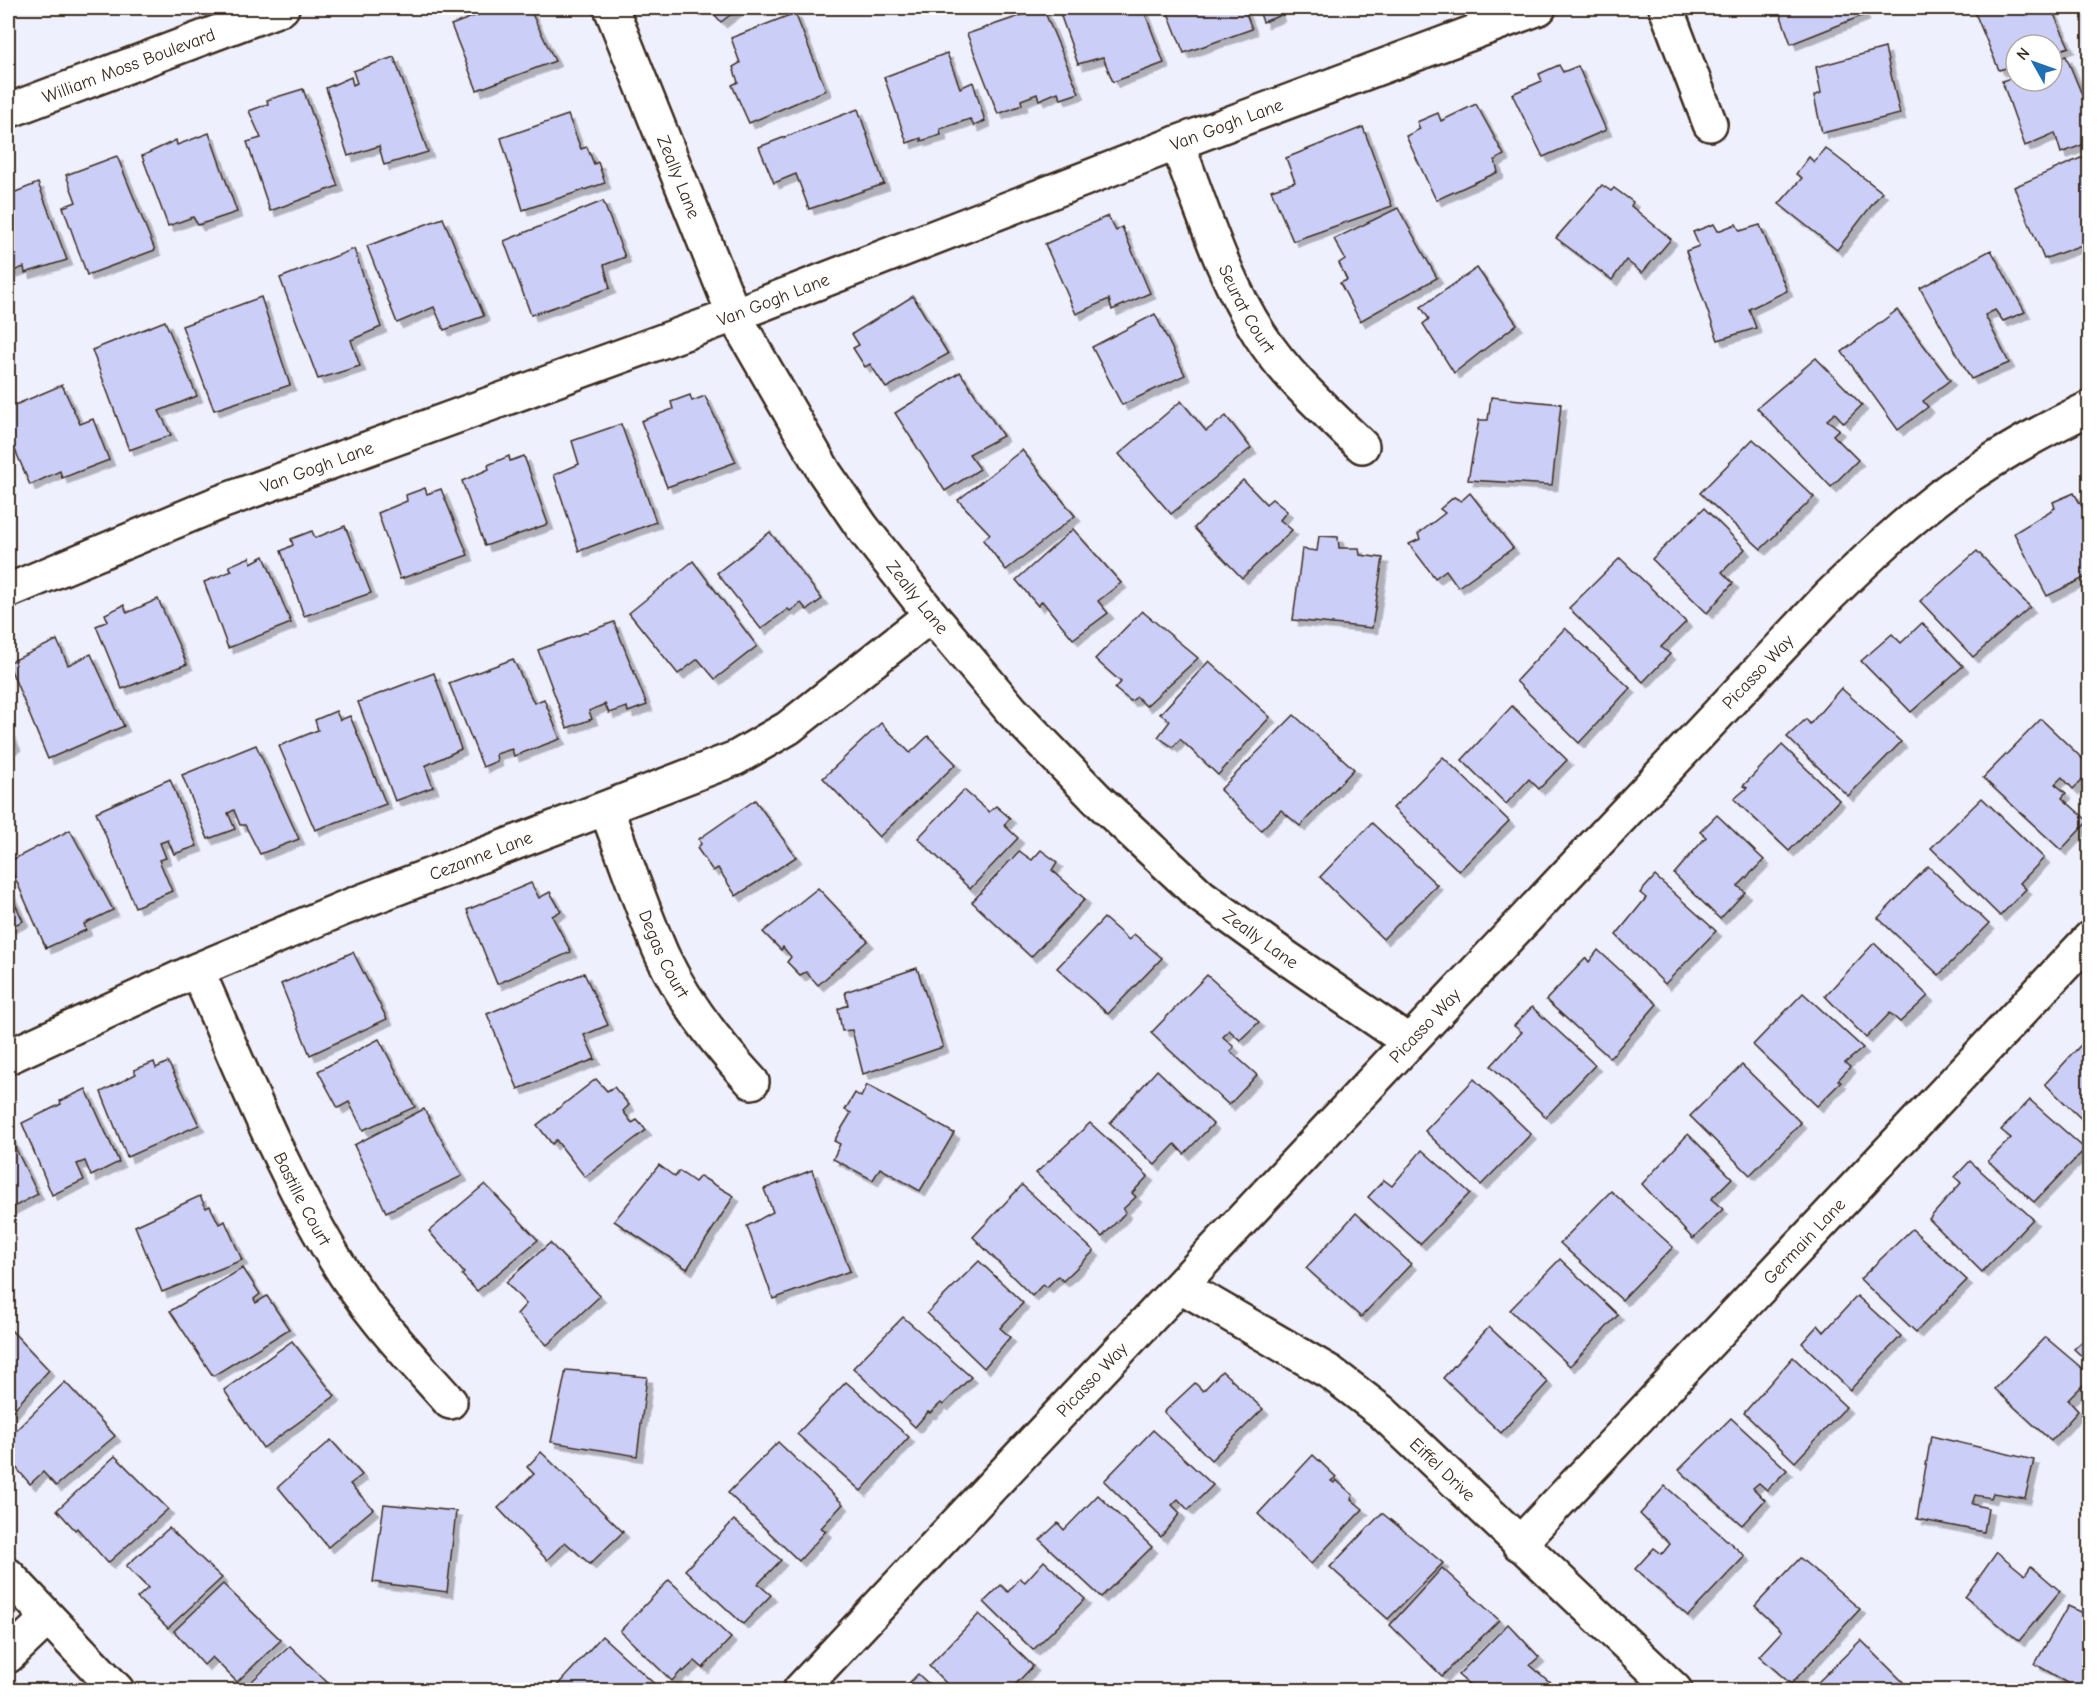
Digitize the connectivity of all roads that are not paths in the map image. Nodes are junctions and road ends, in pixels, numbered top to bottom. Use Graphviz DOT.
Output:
graph roads {
  1 [pos="282,8"];
  2 [pos="611,8"];
  3 [pos="1539,8"];
  4 [pos="1666,8"];
  5 [pos="8,111"];
  6 [pos="1710,124"];
  7 [pos="1177,143"];
  8 [pos="734,315"];
  9 [pos="2090,408"];
  10 [pos="1362,446"];
  11 [pos="8,591"];
  12 [pos="931,615"];
  13 [pos="606,809"];
  14 [pos="2090,938"];
  15 [pos="197,970"];
  16 [pos="1409,1042"];
  17 [pos="8,1057"];
  18 [pos="752,1082"];
  19 [pos="1181,1286"];
  20 [pos="450,1402"];
  21 [pos="1519,1544"];
  22 [pos="9,1581"];
  23 [pos="48,1618"];
  24 [pos="8,1656"];
  25 [pos="117,1690"];
  26 [pos="800,1690"];
  27 [pos="1675,1690"];
  1 -- 5 [label="street, William Moss Boulevard"];
  2 -- 8 [label="street, Zeally Lane"];
  3 -- 7 [label="street, Van Gogh Lane"];
  4 -- 6 [label="street"];
  7 -- 8 [label="street, Van Gogh Lane"];
  7 -- 10 [label="street, Seurat Court"];
  8 -- 11 [label="street, Van Gogh Lane"];
  8 -- 12 [label="street, Zeally Lane"];
  9 -- 16 [label="street, Picasso Way"];
  12 -- 13 [label="street, Cezanne Lane"];
  12 -- 16 [label="street, Zeally Lane"];
  13 -- 15 [label="street, Cezanne Lane"];
  13 -- 18 [label="street, Degas Court"];
  14 -- 21 [label="street, Germain Lane"];
  15 -- 17 [label="street, Cezanne Lane"];
  15 -- 20 [label="street, Bastille Court"];
  16 -- 19 [label="street, Picasso Way"];
  19 -- 21 [label="street, Eiffel Drive"];
  19 -- 26 [label="street, Picasso Way"];
  21 -- 27 [label="street, Eiffel Drive"];
  22 -- 23 [label="street"];
  23 -- 24 [label="street"];
  23 -- 25 [label="street"];
}
